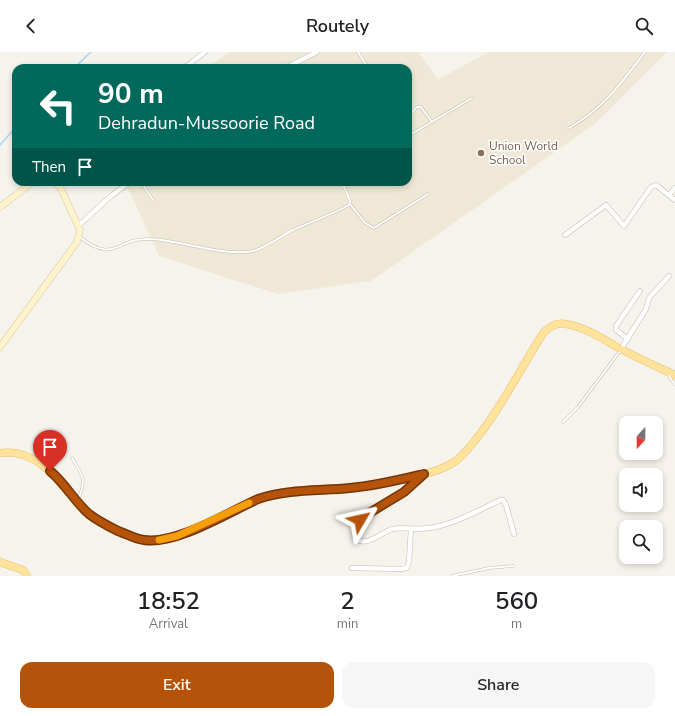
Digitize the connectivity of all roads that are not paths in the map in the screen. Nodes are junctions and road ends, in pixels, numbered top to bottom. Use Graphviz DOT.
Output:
graph roads {
  1 [pos="205,52"];
  2 [pos="317,52"];
  3 [pos="358,52"];
  4 [pos="645,52"];
  5 [pos="189,64"];
  6 [pos="293,64"];
  7 [pos="366,64"];
  8 [pos="472,98"];
  9 [pos="412,113"];
  10 [pos="432,122"];
  11 [pos="569,128"];
  12 [pos="412,134"];
  13 [pos="28,186"];
  14 [pos="59,186"];
  15 [pos="125,186"];
  16 [pos="144,186"];
  17 [pos="344,186"];
  18 [pos="675,188"];
  19 [pos="428,194"];
  20 [pos="668,195"];
  21 [pos="153,200"];
  22 [pos="675,200"];
  23 [pos="350,204"];
  24 [pos="0,207"];
  25 [pos="78,226"];
  26 [pos="565,235"];
  27 [pos="79,236"];
  28 [pos="669,276"];
  29 [pos="640,291"];
  30 [pos="628,339"];
  31 [pos="0,347"];
  32 [pos="621,349"];
  33 [pos="666,371"];
  34 [pos="675,375"];
  35 [pos="675,386"];
  36 [pos="563,422"];
  37 [pos="0,453"];
  38 [pos="72,458"];
  39 [pos="424,474"];
  40 [pos="78,502"];
  41 [pos="411,529"];
  42 [pos="514,534"];
  43 [pos="0,562"];
  44 [pos="514,566"];
  45 [pos="352,568"];
  46 [pos="27,576"];
  47 [pos="452,576"];
  1 -- 5 [label="street"];
  2 -- 6 [label="street"];
  3 -- 7 [label="lane"];
  4 -- 11 [label="lane"];
  8 -- 10 [label="lane"];
  9 -- 10 [label="lane"];
  10 -- 12 [label="lane"];
  13 -- 24 [label="main road"];
  14 -- 25 [label="main road"];
  15 -- 25 [label="street"];
  16 -- 21 [label="lane"];
  17 -- 23 [label="lane"];
  18 -- 20 [label="street"];
  19 -- 23 [label="lane"];
  20 -- 22 [label="street"];
  20 -- 26 [label="street"];
  23 -- 27 [label="lane"];
  25 -- 27 [label="main road"];
  27 -- 31 [label="main road"];
  28 -- 30 [label="street"];
  29 -- 30 [label="street"];
  30 -- 32 [label="street"];
  32 -- 33 [label="main road"];
  32 -- 36 [label="lane"];
  32 -- 39 [label="main road"];
  33 -- 34 [label="main road"];
  33 -- 35 [label="lane"];
  37 -- 40 [label="main road"];
  38 -- 40 [label="lane"];
  39 -- 40 [label="main road"];
  39 -- 41 [label="street"];
  41 -- 42 [label="street"];
  41 -- 45 [label="street"];
  43 -- 46 [label="main road"];
  44 -- 47 [label="lane"];
}
